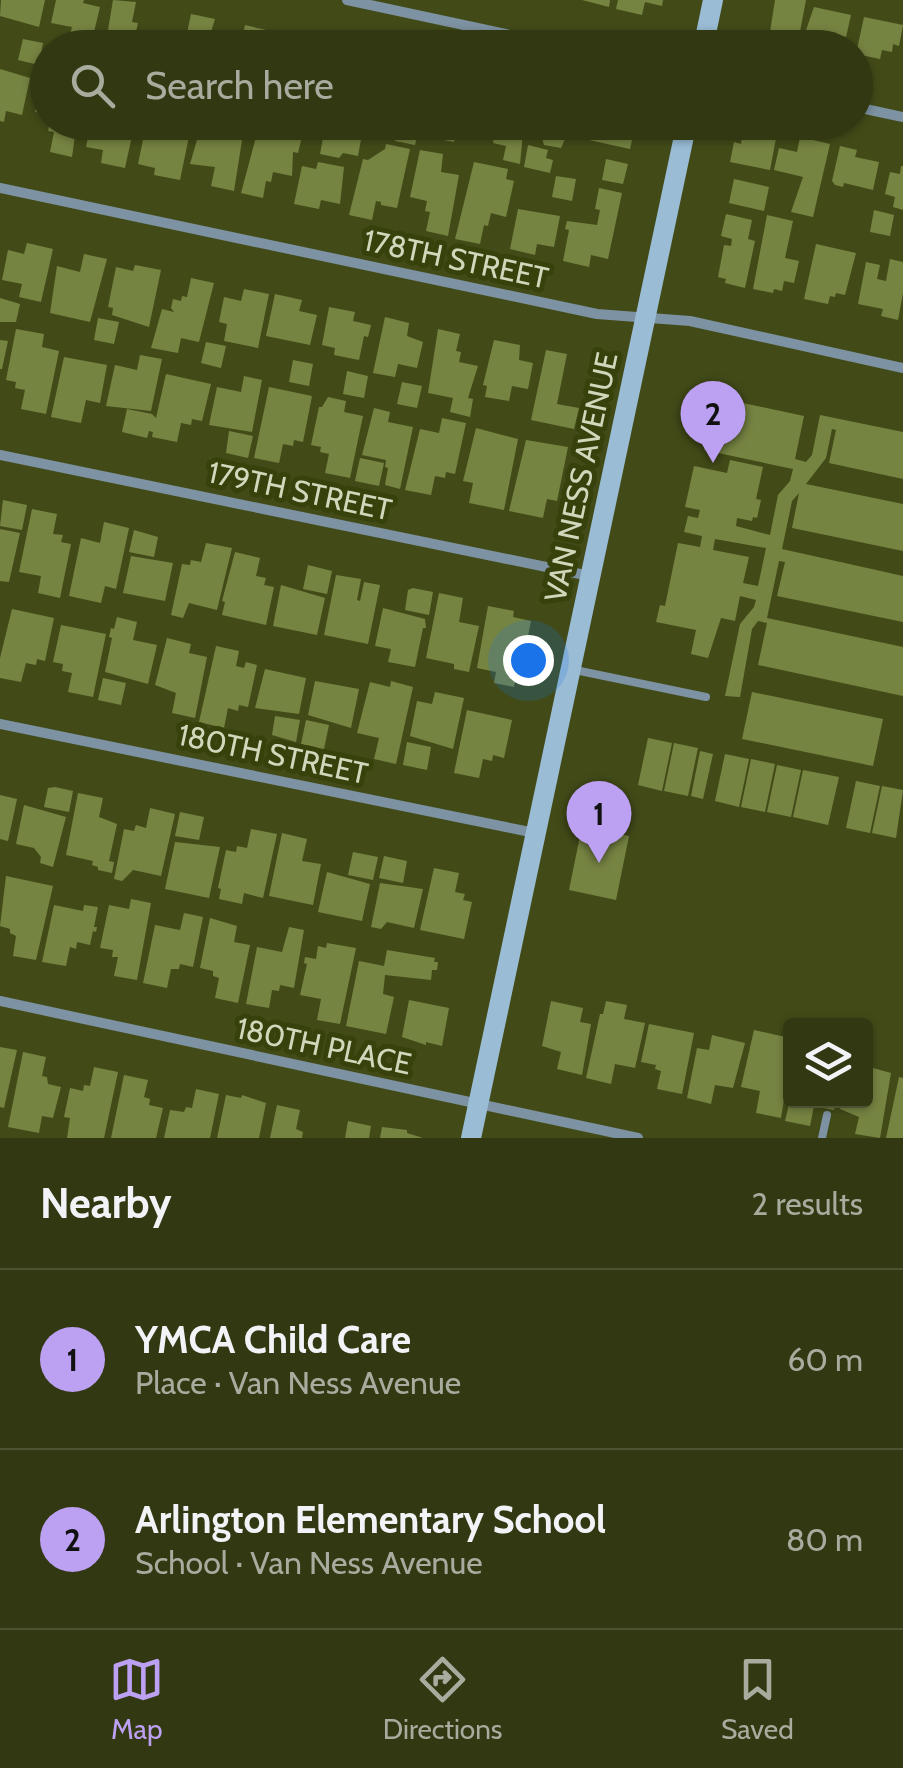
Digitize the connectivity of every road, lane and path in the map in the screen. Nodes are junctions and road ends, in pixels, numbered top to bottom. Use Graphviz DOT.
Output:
graph roads {
  1 [pos="347,0"];
  2 [pos="713,0"];
  3 [pos="487,30"];
  4 [pos="707,30"];
  5 [pos="873,111"];
  6 [pos="903,117"];
  7 [pos="683,140"];
  8 [pos="0,188"];
  9 [pos="646,317"];
  10 [pos="903,368"];
  11 [pos="0,455"];
  12 [pos="590,576"];
  13 [pos="571,668"];
  14 [pos="706,696"];
  15 [pos="0,724"];
  16 [pos="536,833"];
  17 [pos="0,1001"];
  18 [pos="478,1105"];
  19 [pos="827,1115"];
  20 [pos="470,1138"];
  21 [pos="638,1138"];
  22 [pos="822,1138"];
  1 -- 3 [label="street"];
  2 -- 4 [label="main road"];
  5 -- 6 [label="street"];
  7 -- 9 [label="main road, VAN NESS AVENUE"];
  8 -- 9 [label="street, 178TH STREET"];
  9 -- 10 [label="street, 178TH STREET"];
  9 -- 12 [label="main road, VAN NESS AVENUE"];
  11 -- 12 [label="street, 179TH STREET"];
  12 -- 13 [label="main road, VAN NESS AVENUE"];
  13 -- 14 [label="lane"];
  13 -- 16 [label="main road, VAN NESS AVENUE"];
  15 -- 16 [label="street, 180TH STREET"];
  16 -- 18 [label="main road, VAN NESS AVENUE"];
  17 -- 18 [label="street, 180TH PLACE"];
  18 -- 20 [label="main road, VAN NESS AVENUE"];
  18 -- 21 [label="street, 180TH PLACE"];
  19 -- 22 [label="lane"];
}
